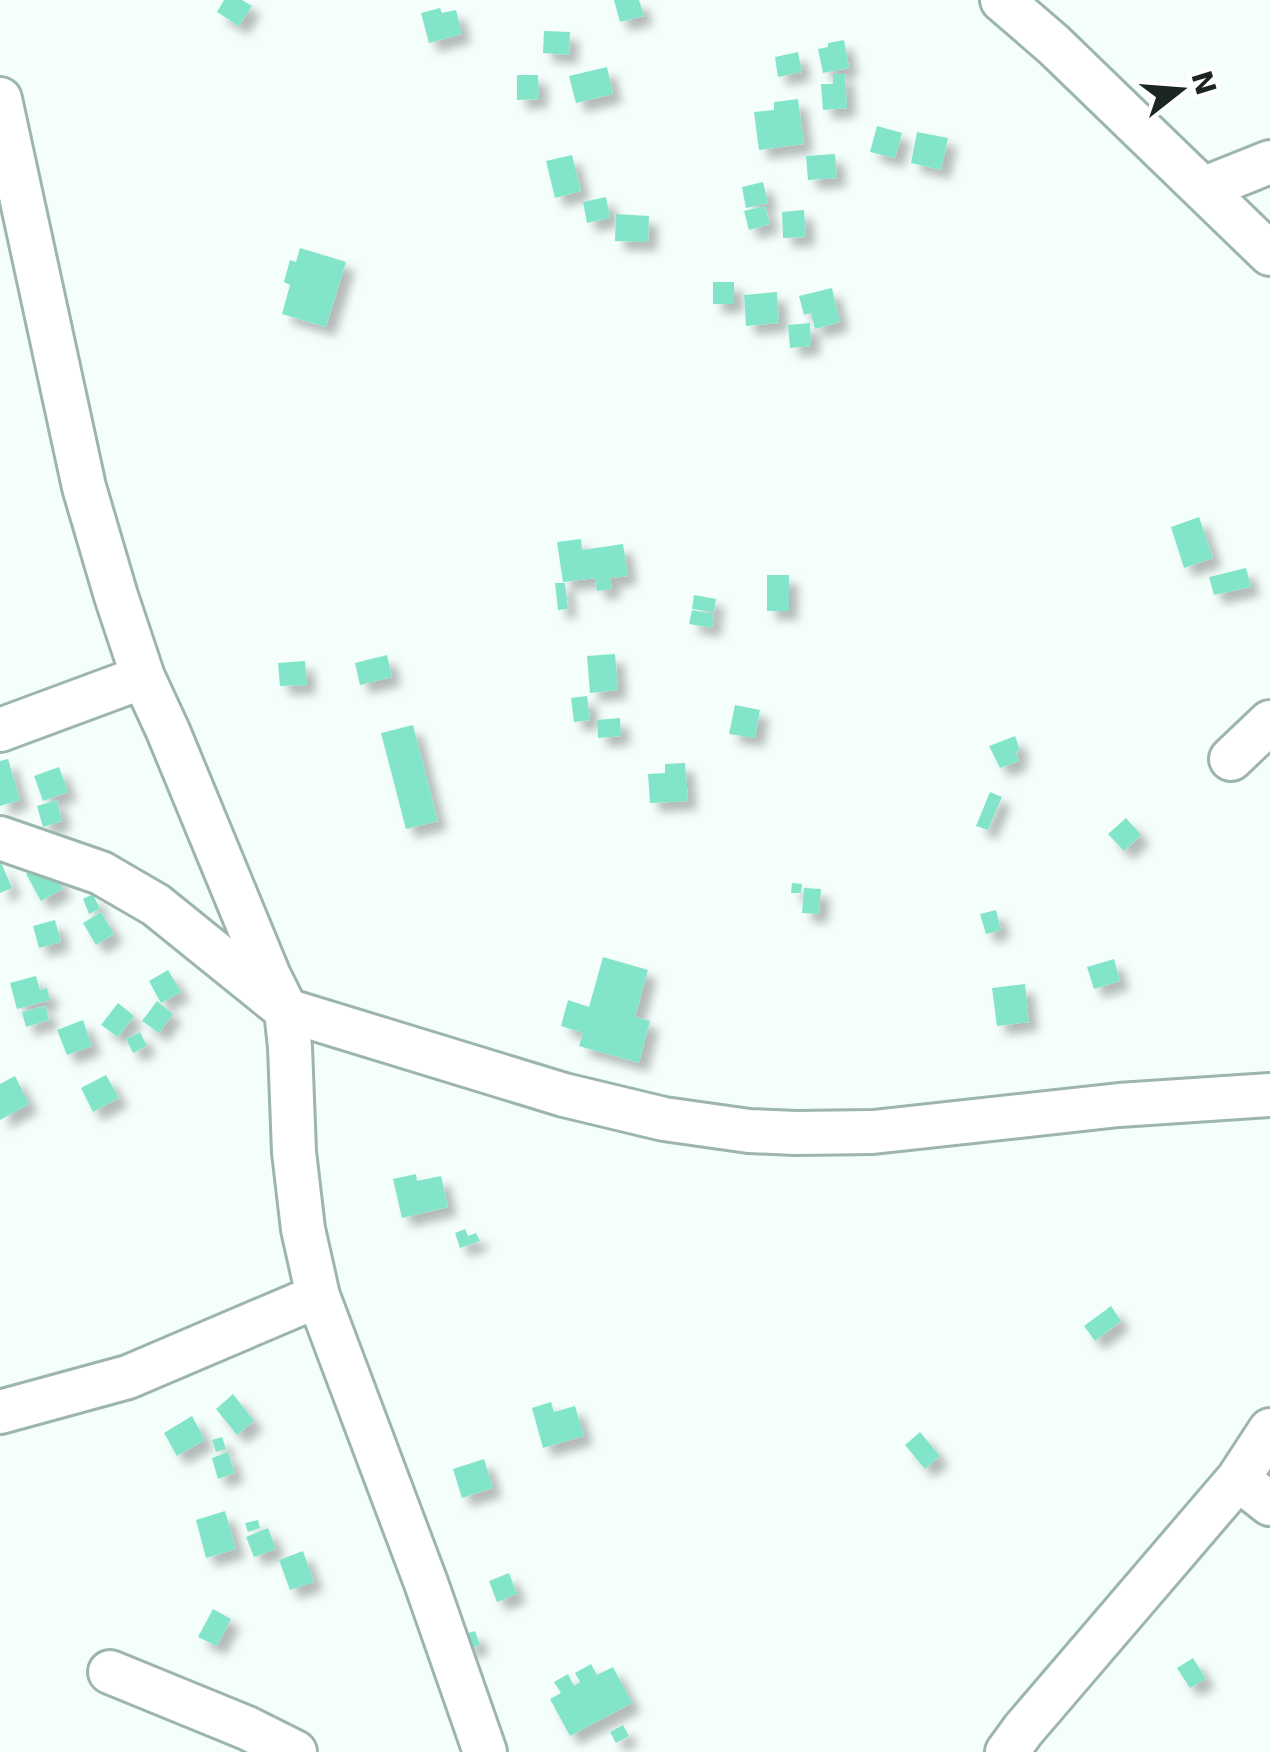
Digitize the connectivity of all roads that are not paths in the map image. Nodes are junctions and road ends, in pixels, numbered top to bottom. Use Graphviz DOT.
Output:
graph roads {
  1 [pos="1002,0"];
  2 [pos="0,99"];
  3 [pos="1270,162"];
  4 [pos="1205,188"];
  5 [pos="1270,254"];
  6 [pos="144,677"];
  7 [pos="1270,722"];
  8 [pos="0,730"];
  9 [pos="1230,759"];
  10 [pos="0,838"];
  11 [pos="286,1010"];
  12 [pos="1270,1096"];
  13 [pos="318,1296"];
  14 [pos="0,1412"];
  15 [pos="1270,1430"];
  16 [pos="1254,1491"];
  17 [pos="110,1672"];
  18 [pos="295,1752"];
  19 [pos="484,1752"];
  20 [pos="1007,1752"];
  1 -- 4 [label="street"];
  2 -- 6 [label="street"];
  3 -- 4 [label="street"];
  4 -- 5 [label="street"];
  6 -- 8 [label="street"];
  6 -- 11 [label="street"];
  7 -- 9 [label="street"];
  10 -- 11 [label="street"];
  11 -- 12 [label="street"];
  11 -- 13 [label="street"];
  13 -- 14 [label="street"];
  13 -- 19 [label="street"];
  15 -- 16 [label="street"];
  16 -- 20 [label="street"];
  17 -- 18 [label="street"];
}
